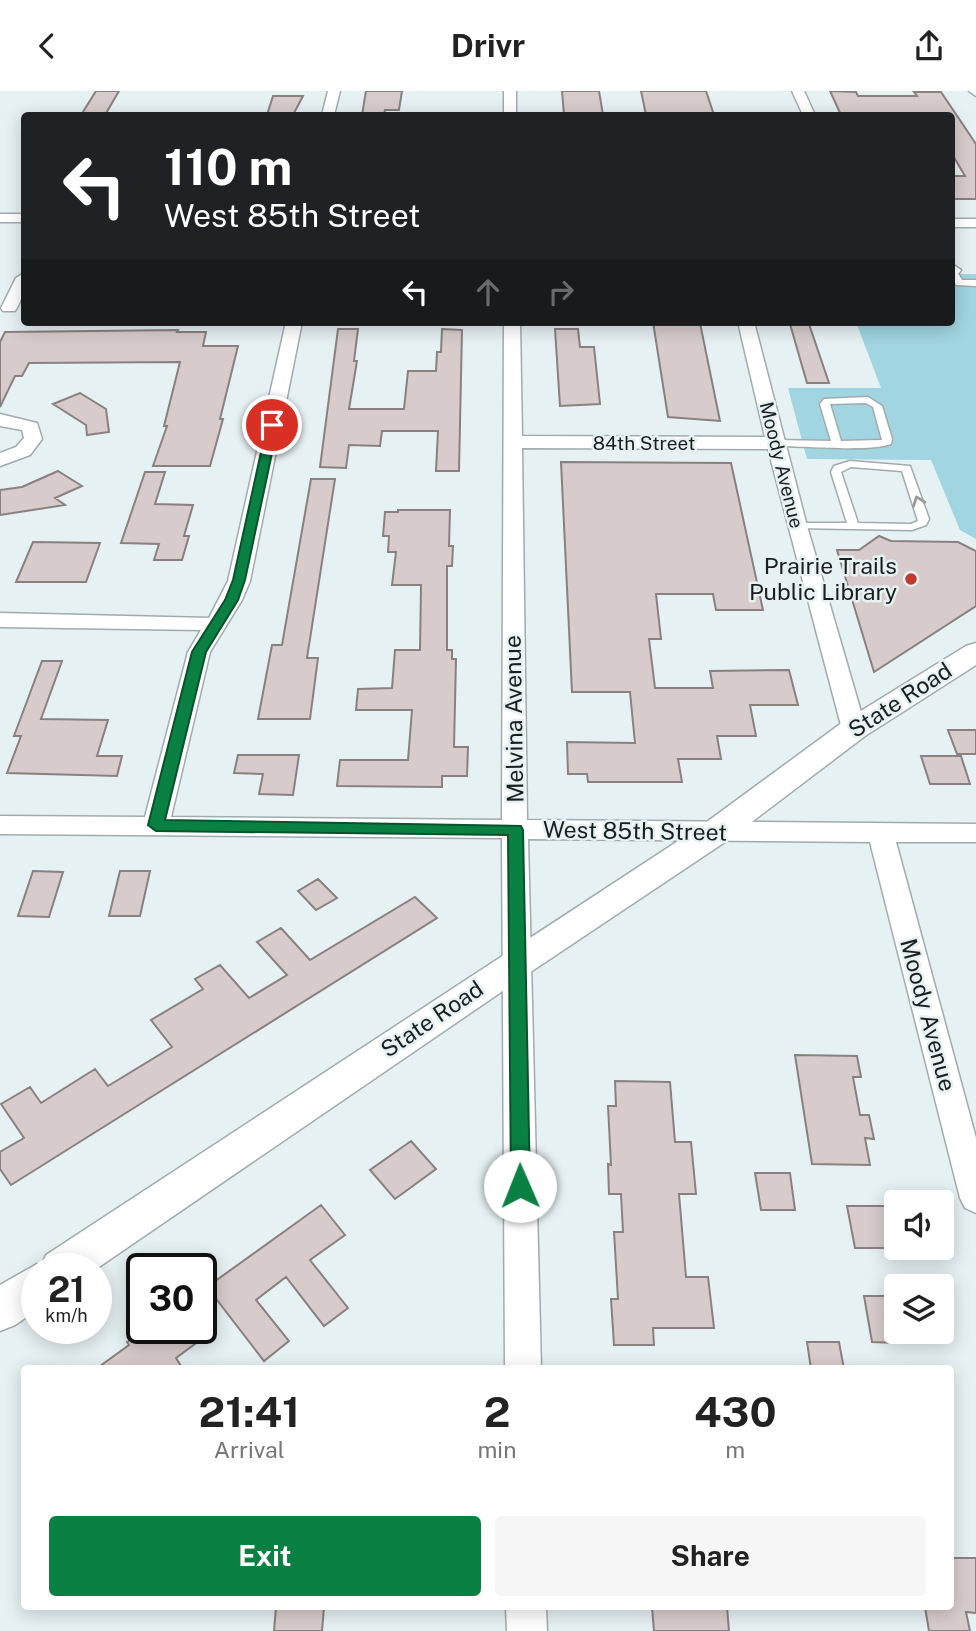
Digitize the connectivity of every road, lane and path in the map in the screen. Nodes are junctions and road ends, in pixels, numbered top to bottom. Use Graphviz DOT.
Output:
graph roads {
  1 [pos="334,91"];
  2 [pos="510,91"];
  3 [pos="799,91"];
  4 [pos="329,112"];
  5 [pos="510,112"];
  6 [pos="808,112"];
  7 [pos="0,218"];
  8 [pos="21,218"];
  9 [pos="955,223"];
  10 [pos="976,223"];
  11 [pos="955,275"];
  12 [pos="976,283"];
  13 [pos="21,285"];
  14 [pos="11,308"];
  15 [pos="293,326"];
  16 [pos="512,326"];
  17 [pos="747,326"];
  18 [pos="0,420"];
  19 [pos="511,442"];
  20 [pos="777,443"];
  21 [pos="837,444"];
  22 [pos="0,460"];
  23 [pos="797,526"];
  24 [pos="854,527"];
  25 [pos="0,620"];
  26 [pos="213,625"];
  27 [pos="976,652"];
  28 [pos="854,729"];
  29 [pos="0,825"];
  30 [pos="156,825"];
  31 [pos="516,830"];
  32 [pos="716,832"];
  33 [pos="880,832"];
  34 [pos="976,833"];
  35 [pos="516,963"];
  36 [pos="976,1198"];
  37 [pos="85,1253"];
  38 [pos="21,1296"];
  39 [pos="0,1310"];
  40 [pos="523,1365"];
  41 [pos="526,1610"];
  42 [pos="527,1631"];
  1 -- 4 [label="street"];
  2 -- 5 [label="street"];
  3 -- 6 [label="street"];
  7 -- 8 [label="street"];
  9 -- 10 [label="street"];
  11 -- 12 [label="lane"];
  13 -- 14 [label="street"];
  15 -- 26 [label="street"];
  16 -- 19 [label="street, Melvina Avenue"];
  17 -- 20 [label="street, Moody Avenue"];
  18 -- 22 [label="street"];
  19 -- 20 [label="street, 84th Street"];
  19 -- 31 [label="street, Melvina Avenue"];
  20 -- 21 [label="lane"];
  20 -- 23 [label="street, Moody Avenue"];
  21 -- 21 [label="lane"];
  23 -- 24 [label="lane"];
  23 -- 28 [label="street, Moody Avenue"];
  24 -- 24 [label="lane, one-way"];
  25 -- 26 [label="street"];
  26 -- 30 [label="street"];
  27 -- 28 [label="street, State Road"];
  28 -- 32 [label="street, State Road"];
  29 -- 30 [label="street, West 85th Street"];
  30 -- 31 [label="street, West 85th Street"];
  31 -- 32 [label="street, West 85th Street"];
  31 -- 35 [label="street, Melvina Avenue"];
  32 -- 33 [label="street, West 85th Street"];
  32 -- 35 [label="street, State Road"];
  33 -- 34 [label="street, West 85th Street"];
  33 -- 36 [label="street, Moody Avenue"];
  35 -- 37 [label="street, State Road"];
  35 -- 40 [label="street, Melvina Avenue"];
  38 -- 39 [label="street"];
  41 -- 42 [label="street"];
}
